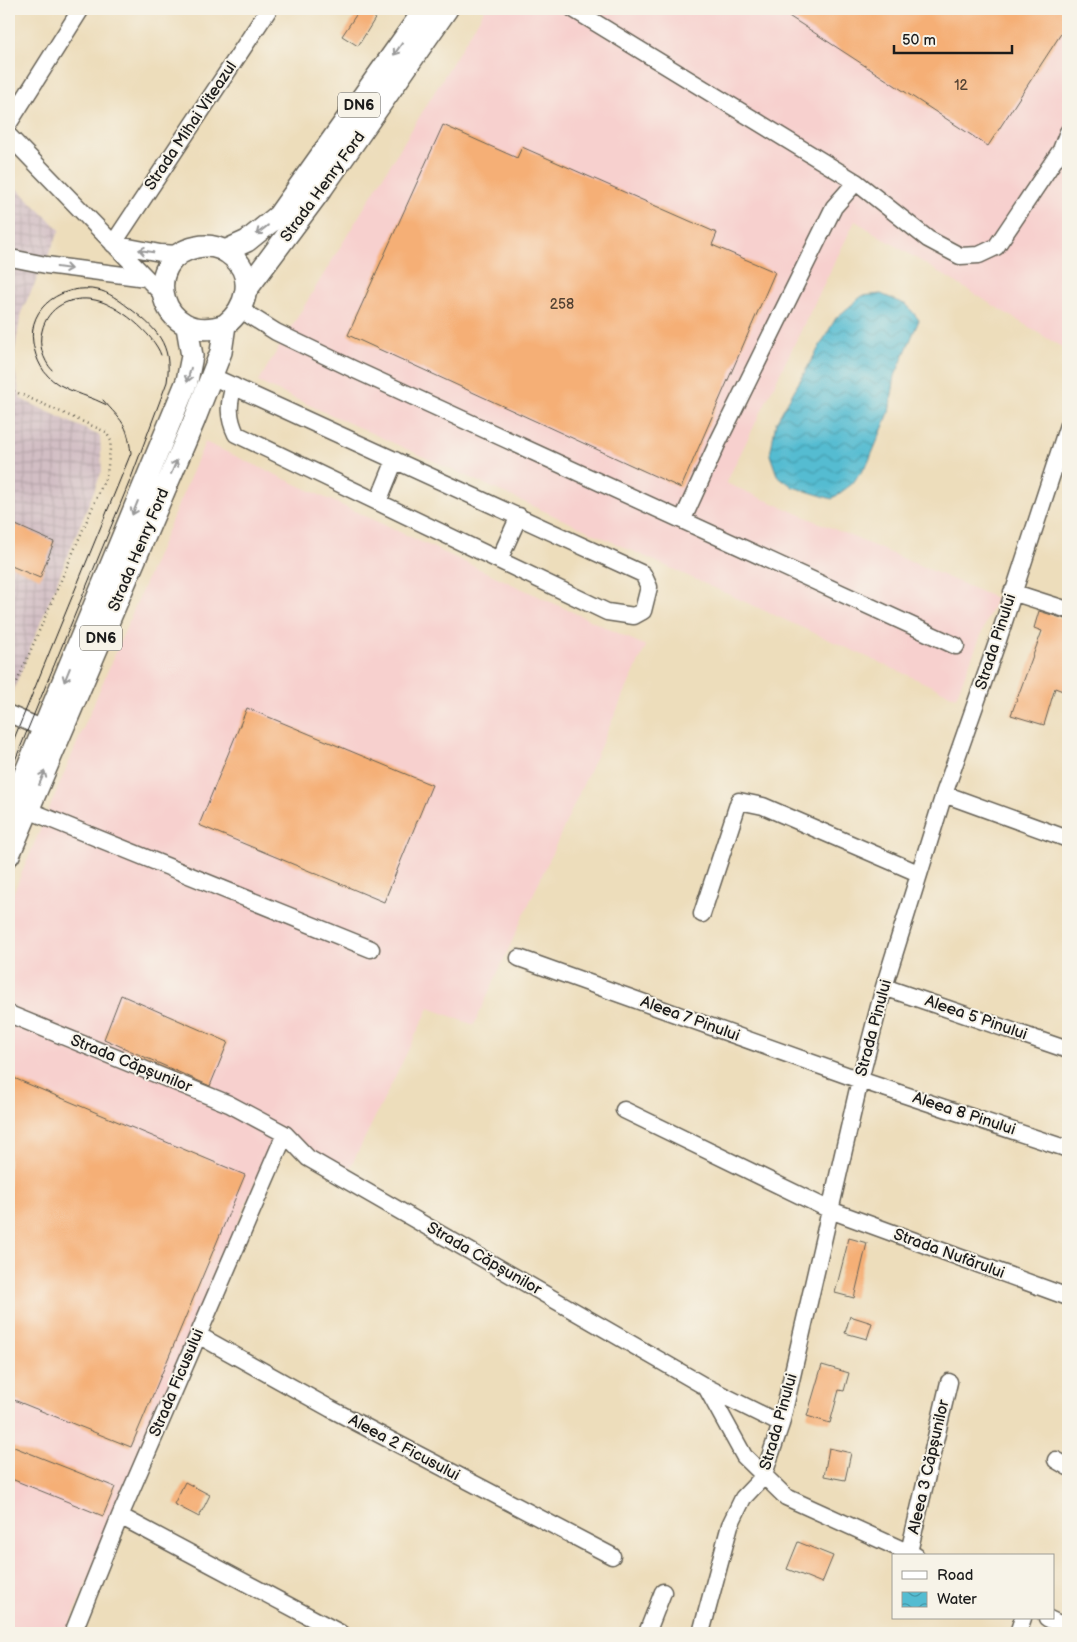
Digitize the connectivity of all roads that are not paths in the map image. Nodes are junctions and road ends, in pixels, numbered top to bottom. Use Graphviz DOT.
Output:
graph roads {
  1 [pos="81,9"];
  2 [pos="269,9"];
  3 [pos="425,9"];
  4 [pos="447,9"];
  5 [pos="456,9"];
  6 [pos="573,9"];
  7 [pos="417,55"];
  8 [pos="9,123"];
  9 [pos="1068,132"];
  10 [pos="9,136"];
  11 [pos="856,182"];
  12 [pos="113,244"];
  13 [pos="226,251"];
  14 [pos="180,254"];
  15 [pos="16,259"];
  16 [pos="146,278"];
  17 [pos="247,289"];
  18 [pos="163,295"];
  19 [pos="240,310"];
  20 [pos="225,325"];
  21 [pos="188,327"];
  22 [pos="212,376"];
  23 [pos="234,386"];
  24 [pos="1067,433"];
  25 [pos="395,460"];
  26 [pos="378,502"];
  27 [pos="519,516"];
  28 [pos="683,519"];
  29 [pos="499,560"];
  30 [pos="1012,592"];
  31 [pos="1068,610"];
  32 [pos="956,646"];
  33 [pos="9,714"];
  34 [pos="44,729"];
  35 [pos="944,794"];
  36 [pos="18,811"];
  37 [pos="1068,839"];
  38 [pos="9,855"];
  39 [pos="918,873"];
  40 [pos="702,914"];
  41 [pos="371,949"];
  42 [pos="519,958"];
  43 [pos="884,987"];
  44 [pos="9,1014"];
  45 [pos="1068,1050"];
  46 [pos="860,1080"];
  47 [pos="624,1110"];
  48 [pos="285,1134"];
  49 [pos="1068,1149"];
  50 [pos="830,1210"];
  51 [pos="1068,1297"];
  52 [pos="198,1335"];
  53 [pos="949,1382"];
  54 [pos="706,1387"];
  55 [pos="781,1424"];
  56 [pos="763,1477"];
  57 [pos="120,1516"];
  58 [pos="913,1554"];
  59 [pos="612,1556"];
  60 [pos="663,1592"];
  61 [pos="1022,1620"];
  62 [pos="1051,1620"];
  63 [pos="1068,1628"];
  64 [pos="73,1633"];
  65 [pos="340,1633"];
  66 [pos="647,1633"];
  67 [pos="701,1633"];
  68 [pos="1018,1633"];
  1 -- 8 [label="street"];
  2 -- 12 [label="street, Strada Mihai Viteazul"];
  3 -- 13 [label="main road, Strada Henry Ford / DN6, one-way"];
  4 -- 7 [label="main road, Strada Henry Ford / DN6"];
  5 -- 7 [label="street"];
  6 -- 11 [label="street"];
  7 -- 17 [label="main road, Strada Henry Ford / DN6"];
  9 -- 11 [label="street"];
  10 -- 12 [label="street"];
  11 -- 28 [label="street"];
  14 -- 12 [label="street, one-way"];
  12 -- 16 [label="street"];
  13 -- 14 [label="main road"];
  13 -- 17 [label="main road"];
  14 -- 18 [label="main road"];
  15 -- 16 [label="street, one-way"];
  16 -- 18 [label="street"];
  17 -- 19 [label="main road, Strada Henry Ford / DN6"];
  18 -- 21 [label="main road"];
  19 -- 20 [label="main road, Strada Henry Ford / DN6"];
  19 -- 28 [label="street"];
  20 -- 21 [label="main road"];
  20 -- 22 [label="main road, Strada Henry Ford / DN6"];
  21 -- 34 [label="main road, Strada Henry Ford / DN6, one-way"];
  22 -- 23 [label="street"];
  36 -- 22 [label="main road, Strada Henry Ford / DN6, one-way"];
  23 -- 25 [label="street"];
  23 -- 26 [label="street"];
  24 -- 30 [label="street, Strada Pinului"];
  25 -- 26 [label="street"];
  25 -- 27 [label="street"];
  26 -- 29 [label="street"];
  27 -- 29 [label="street"];
  27 -- 29 [label="street"];
  28 -- 32 [label="street"];
  30 -- 31 [label="street"];
  30 -- 35 [label="street, Strada Pinului"];
  33 -- 34 [label="street"];
  34 -- 36 [label="main road, Strada Henry Ford / DN6"];
  35 -- 37 [label="street"];
  35 -- 39 [label="street, Strada Pinului"];
  36 -- 38 [label="main road, Strada Henry Ford / DN6"];
  36 -- 41 [label="street"];
  39 -- 40 [label="street"];
  39 -- 43 [label="street, Strada Pinului"];
  42 -- 46 [label="street, Aleea 7 Pinului"];
  43 -- 45 [label="street, Aleea 5 Pinului"];
  43 -- 46 [label="street, Strada Pinului"];
  44 -- 48 [label="street, Strada Căpșunilor"];
  46 -- 49 [label="street, Aleea 8 Pinului"];
  46 -- 50 [label="street, Strada Pinului"];
  47 -- 50 [label="street, Strada Nufărului"];
  48 -- 52 [label="street, Strada Ficusului"];
  48 -- 54 [label="street, Strada Căpșunilor"];
  50 -- 51 [label="street, Strada Nufărului"];
  50 -- 55 [label="street, Strada Pinului"];
  52 -- 57 [label="street, Strada Ficusului"];
  52 -- 59 [label="street, Aleea 2 Ficusului"];
  53 -- 58 [label="street, Aleea 3 Căpșunilor"];
  54 -- 55 [label="street, Strada Căpșunilor"];
  54 -- 56 [label="street"];
  55 -- 56 [label="street, Strada Pinului"];
  56 -- 58 [label="street"];
  56 -- 67 [label="street, Strada Pinului"];
  57 -- 64 [label="street, Strada Ficusului"];
  57 -- 65 [label="street"];
  60 -- 66 [label="street"];
  61 -- 68 [label="street"];
  62 -- 63 [label="street"];
}
